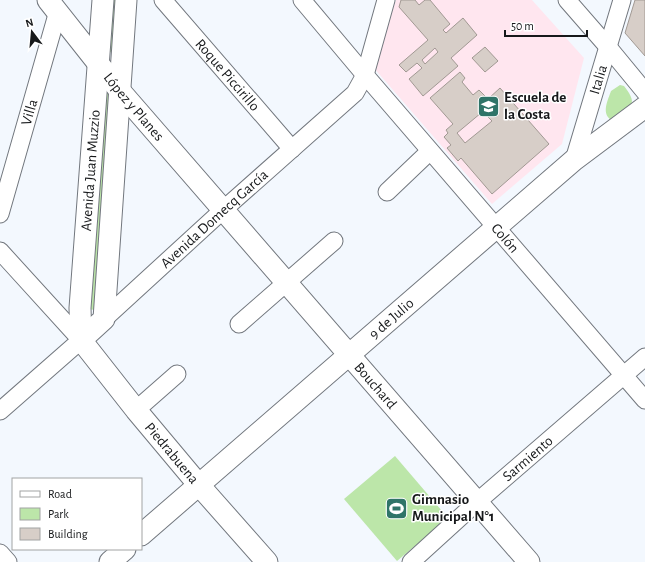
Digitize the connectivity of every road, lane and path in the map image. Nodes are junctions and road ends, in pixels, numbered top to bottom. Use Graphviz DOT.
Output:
graph roads {
  1 [pos="126,0"];
  2 [pos="163,0"];
  3 [pos="302,0"];
  4 [pos="386,0"];
  5 [pos="567,0"];
  6 [pos="622,0"];
  7 [pos="102,7"];
  8 [pos="58,12"];
  9 [pos="608,47"];
  10 [pos="98,63"];
  11 [pos="365,75"];
  12 [pos="120,91"];
  13 [pos="645,92"];
  14 [pos="645,107"];
  15 [pos="292,149"];
  16 [pos="430,150"];
  17 [pos="574,160"];
  18 [pos="387,192"];
  19 [pos="223,210"];
  20 [pos="0,214"];
  21 [pos="496,227"];
  22 [pos="334,240"];
  23 [pos="0,251"];
  24 [pos="287,282"];
  25 [pos="104,319"];
  26 [pos="239,324"];
  27 [pos="81,340"];
  28 [pos="348,355"];
  29 [pos="645,357"];
  30 [pos="177,374"];
  31 [pos="624,376"];
  32 [pos="645,400"];
  33 [pos="136,410"];
  34 [pos="0,411"];
  35 [pos="198,484"];
  36 [pos="477,502"];
  37 [pos="142,534"];
  38 [pos="124,550"];
  39 [pos="0,553"];
  40 [pos="8,562"];
  41 [pos="110,562"];
  42 [pos="267,562"];
  43 [pos="411,562"];
  44 [pos="529,562"];
  1 -- 12 [label="main road, Avenida Juan Muzzio"];
  2 -- 15 [label="street, Roque Piccirillo"];
  3 -- 11 [label="street, Colón"];
  4 -- 11 [label="street, Avenida Domecq García"];
  5 -- 9 [label="street"];
  6 -- 9 [label="street, Italia"];
  7 -- 8 [label="main road"];
  7 -- 10 [label="main road, Avenida Juan Muzzio"];
  8 -- 10 [label="main road, López y Planes"];
  8 -- 20 [label="street, Villa"];
  9 -- 13 [label="street"];
  9 -- 17 [label="street, Italia"];
  10 -- 12 [label="main road, López y Planes"];
  10 -- 27 [label="main road, Avenida Juan Muzzio"];
  11 -- 15 [label="street, Avenida Domecq García"];
  11 -- 16 [label="street, Colón"];
  12 -- 19 [label="main road, López y Planes"];
  12 -- 25 [label="main road, Avenida Juan Muzzio"];
  14 -- 17 [label="main road, 9 de Julio"];
  15 -- 19 [label="street, Avenida Domecq García"];
  16 -- 18 [label="street"];
  16 -- 21 [label="street, Colón"];
  17 -- 21 [label="main road, 9 de Julio"];
  19 -- 24 [label="main road, Bouchard"];
  19 -- 25 [label="street, Avenida Domecq García"];
  21 -- 28 [label="main road, 9 de Julio"];
  21 -- 31 [label="street, Colón"];
  22 -- 24 [label="street"];
  23 -- 27 [label="street"];
  24 -- 26 [label="street"];
  24 -- 28 [label="main road, Bouchard"];
  25 -- 27 [label="main road, Avenida Domecq García"];
  27 -- 33 [label="main road, Piedrabuena"];
  27 -- 34 [label="street, Avenida Domecq García"];
  28 -- 35 [label="main road, 9 de Julio"];
  28 -- 36 [label="main road, Bouchard"];
  29 -- 31 [label="street, Sarmiento"];
  30 -- 33 [label="street"];
  31 -- 32 [label="street, Colón"];
  31 -- 36 [label="street, Sarmiento"];
  33 -- 35 [label="main road, Piedrabuena"];
  35 -- 37 [label="main road, 9 de Julio"];
  35 -- 42 [label="main road, Piedrabuena"];
  36 -- 43 [label="street, Sarmiento"];
  36 -- 44 [label="main road, Bouchard"];
  38 -- 41 [label="main road"];
  39 -- 40 [label="street"];
}
